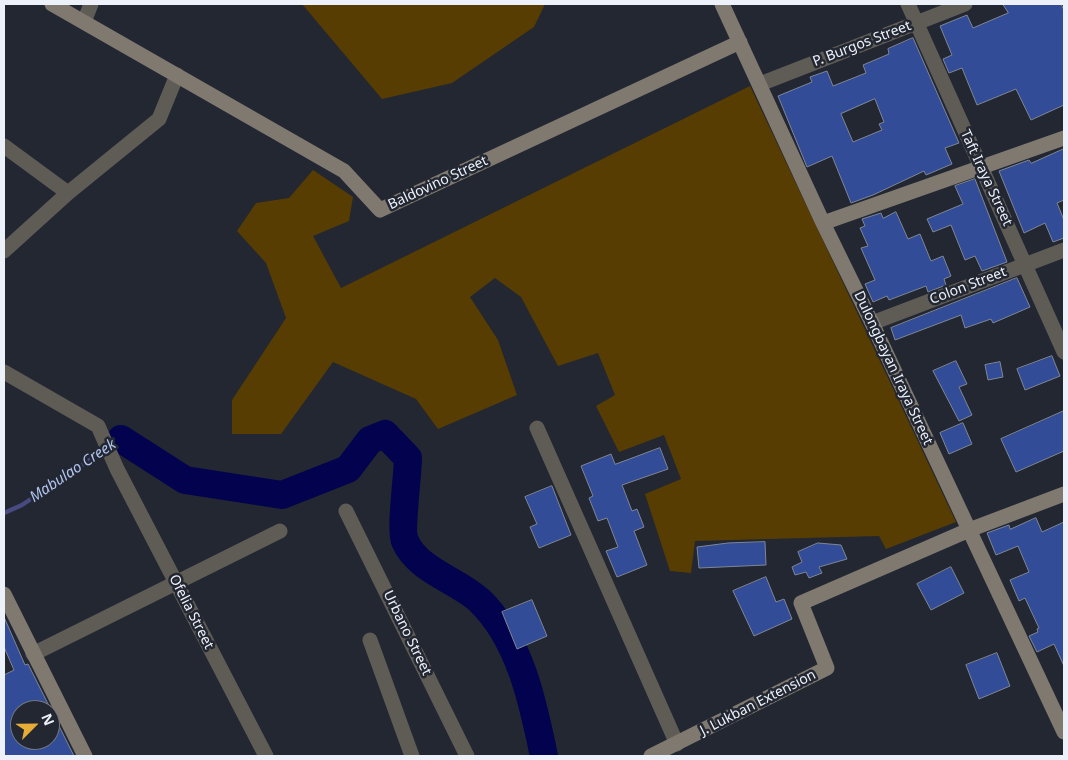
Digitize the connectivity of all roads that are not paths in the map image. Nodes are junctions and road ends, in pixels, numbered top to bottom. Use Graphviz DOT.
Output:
graph roads {
  1 [pos="52,4"];
  2 [pos="91,4"];
  3 [pos="722,4"];
  4 [pos="908,4"];
  5 [pos="964,4"];
  6 [pos="84,22"];
  7 [pos="916,23"];
  8 [pos="740,42"];
  9 [pos="177,75"];
  10 [pos="760,84"];
  11 [pos="1064,138"];
  12 [pos="4,146"];
  13 [pos="980,168"];
  14 [pos="68,193"];
  15 [pos="823,223"];
  16 [pos="1064,250"];
  17 [pos="4,251"];
  18 [pos="1026,263"];
  19 [pos="872,323"];
  20 [pos="1064,352"];
  21 [pos="4,372"];
  22 [pos="537,428"];
  23 [pos="1064,494"];
  24 [pos="346,511"];
  25 [pos="969,530"];
  26 [pos="280,531"];
  27 [pos="176,584"];
  28 [pos="4,594"];
  29 [pos="370,640"];
  30 [pos="33,654"];
  31 [pos="1064,732"];
  32 [pos="677,744"];
  33 [pos="84,756"];
  34 [pos="266,756"];
  35 [pos="412,756"];
  36 [pos="467,756"];
  37 [pos="651,756"];
  1 -- 6 [label="street, Baldovino Street"];
  2 -- 6 [label="street"];
  3 -- 8 [label="street, Dulongbayan Iraya Street"];
  4 -- 7 [label="street, Taft Iraya Street"];
  5 -- 7 [label="street, P. Burgos Street"];
  6 -- 9 [label="street, Baldovino Street"];
  7 -- 10 [label="street, P. Burgos Street"];
  7 -- 13 [label="street, Taft Iraya Street"];
  8 -- 9 [label="street, Baldovino Street"];
  8 -- 10 [label="street, Dulongbayan Iraya Street"];
  9 -- 14 [label="street"];
  10 -- 15 [label="street, Dulongbayan Iraya Street"];
  11 -- 13 [label="street"];
  12 -- 14 [label="street"];
  13 -- 15 [label="street"];
  13 -- 18 [label="street, Taft Iraya Street"];
  14 -- 17 [label="street"];
  15 -- 19 [label="street, Dulongbayan Iraya Street"];
  16 -- 18 [label="street, Colon Street"];
  18 -- 19 [label="street, Colon Street"];
  18 -- 20 [label="street, Taft Iraya Street"];
  19 -- 25 [label="street, Dulongbayan Iraya Street"];
  21 -- 27 [label="street, Ofelia Street"];
  22 -- 32 [label="street"];
  23 -- 25 [label="street"];
  24 -- 36 [label="street, Urbano Street"];
  25 -- 31 [label="street, Dulongbayan Iraya Street"];
  25 -- 32 [label="street, J. Lukban Extension"];
  26 -- 27 [label="street"];
  27 -- 30 [label="street"];
  27 -- 34 [label="street, Ofelia Street"];
  28 -- 30 [label="street"];
  29 -- 35 [label="street"];
  30 -- 33 [label="street"];
  32 -- 37 [label="street, J. Lukban Extension"];
}
